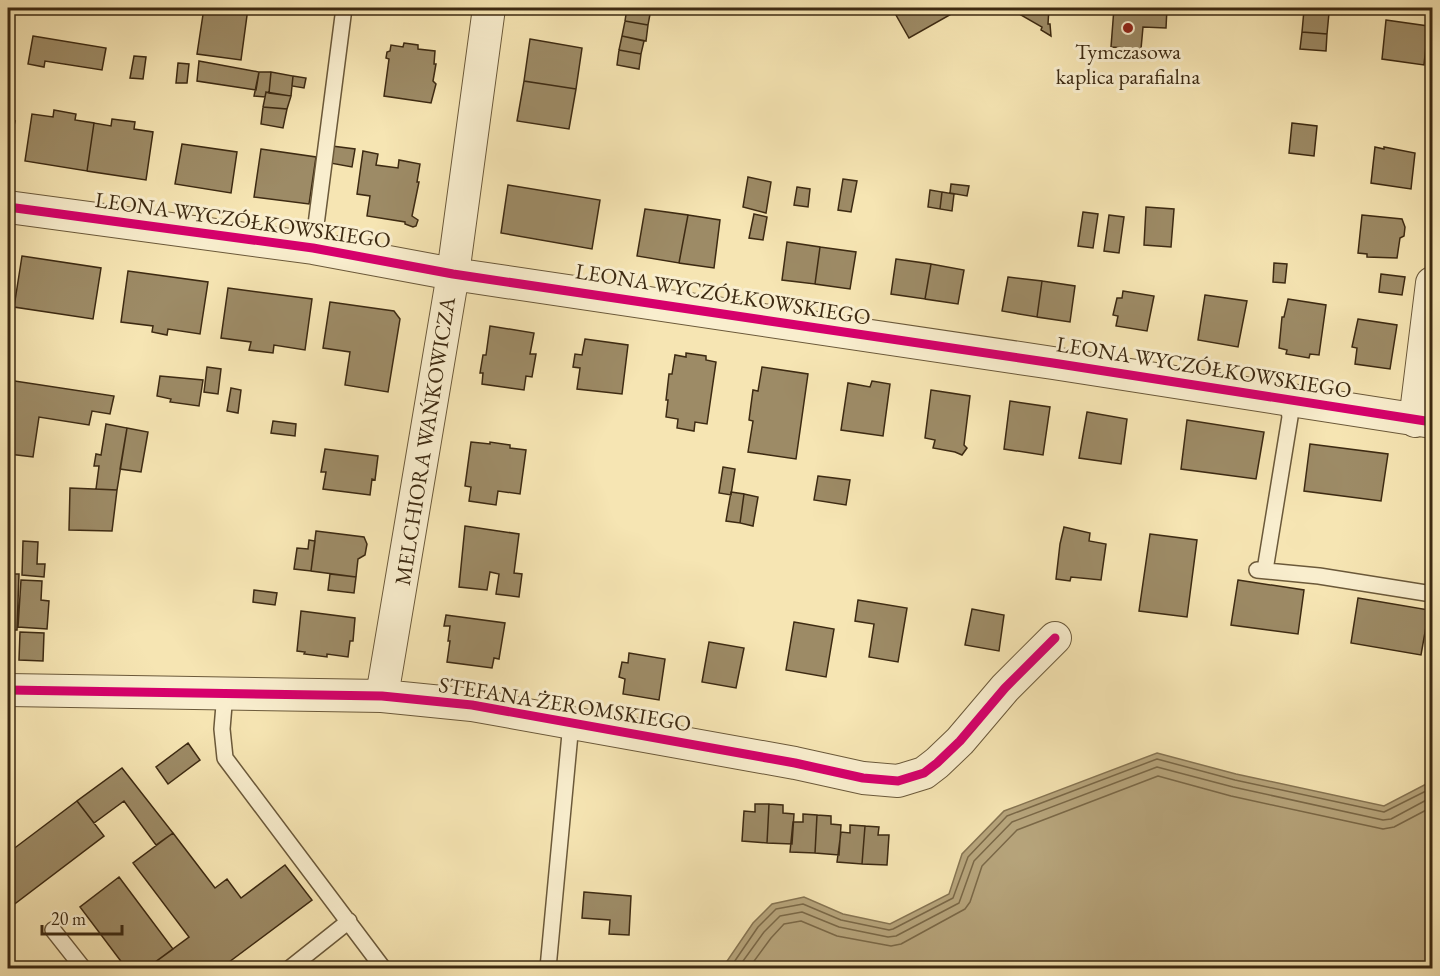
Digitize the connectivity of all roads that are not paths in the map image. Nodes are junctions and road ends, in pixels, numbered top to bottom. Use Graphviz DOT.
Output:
graph roads {
  1 [pos="344,8"];
  2 [pos="489,8"];
  3 [pos="8,207"];
  4 [pos="313,248"];
  5 [pos="453,274"];
  6 [pos="1432,283"];
  7 [pos="1287,400"];
  8 [pos="1424,422"];
  9 [pos="1432,594"];
  10 [pos="1055,638"];
  11 [pos="8,690"];
  12 [pos="225,693"];
  13 [pos="382,696"];
  14 [pos="571,723"];
  15 [pos="349,921"];
  16 [pos="53,930"];
  17 [pos="83,969"];
  18 [pos="290,969"];
  19 [pos="383,969"];
  20 [pos="548,969"];
  1 -- 4 [label="lane"];
  2 -- 5 [label="street, MELCHIORA WAŃKOWICZA"];
  3 -- 4 [label="street, LEONA WYCZÓŁKOWSKIEGO"];
  4 -- 5 [label="street, LEONA WYCZÓŁKOWSKIEGO"];
  5 -- 7 [label="street, LEONA WYCZÓŁKOWSKIEGO"];
  5 -- 13 [label="street, MELCHIORA WAŃKOWICZA"];
  6 -- 8 [label="street"];
  7 -- 8 [label="street, LEONA WYCZÓŁKOWSKIEGO"];
  7 -- 9 [label="lane"];
  10 -- 14 [label="street, STEFANA ŻEROMSKIEGO"];
  11 -- 12 [label="street, STEFANA ŻEROMSKIEGO"];
  12 -- 13 [label="street, STEFANA ŻEROMSKIEGO"];
  12 -- 15 [label="lane"];
  13 -- 14 [label="street, STEFANA ŻEROMSKIEGO"];
  14 -- 20 [label="lane"];
  15 -- 18 [label="lane"];
  15 -- 19 [label="lane"];
  16 -- 17 [label="lane"];
}
